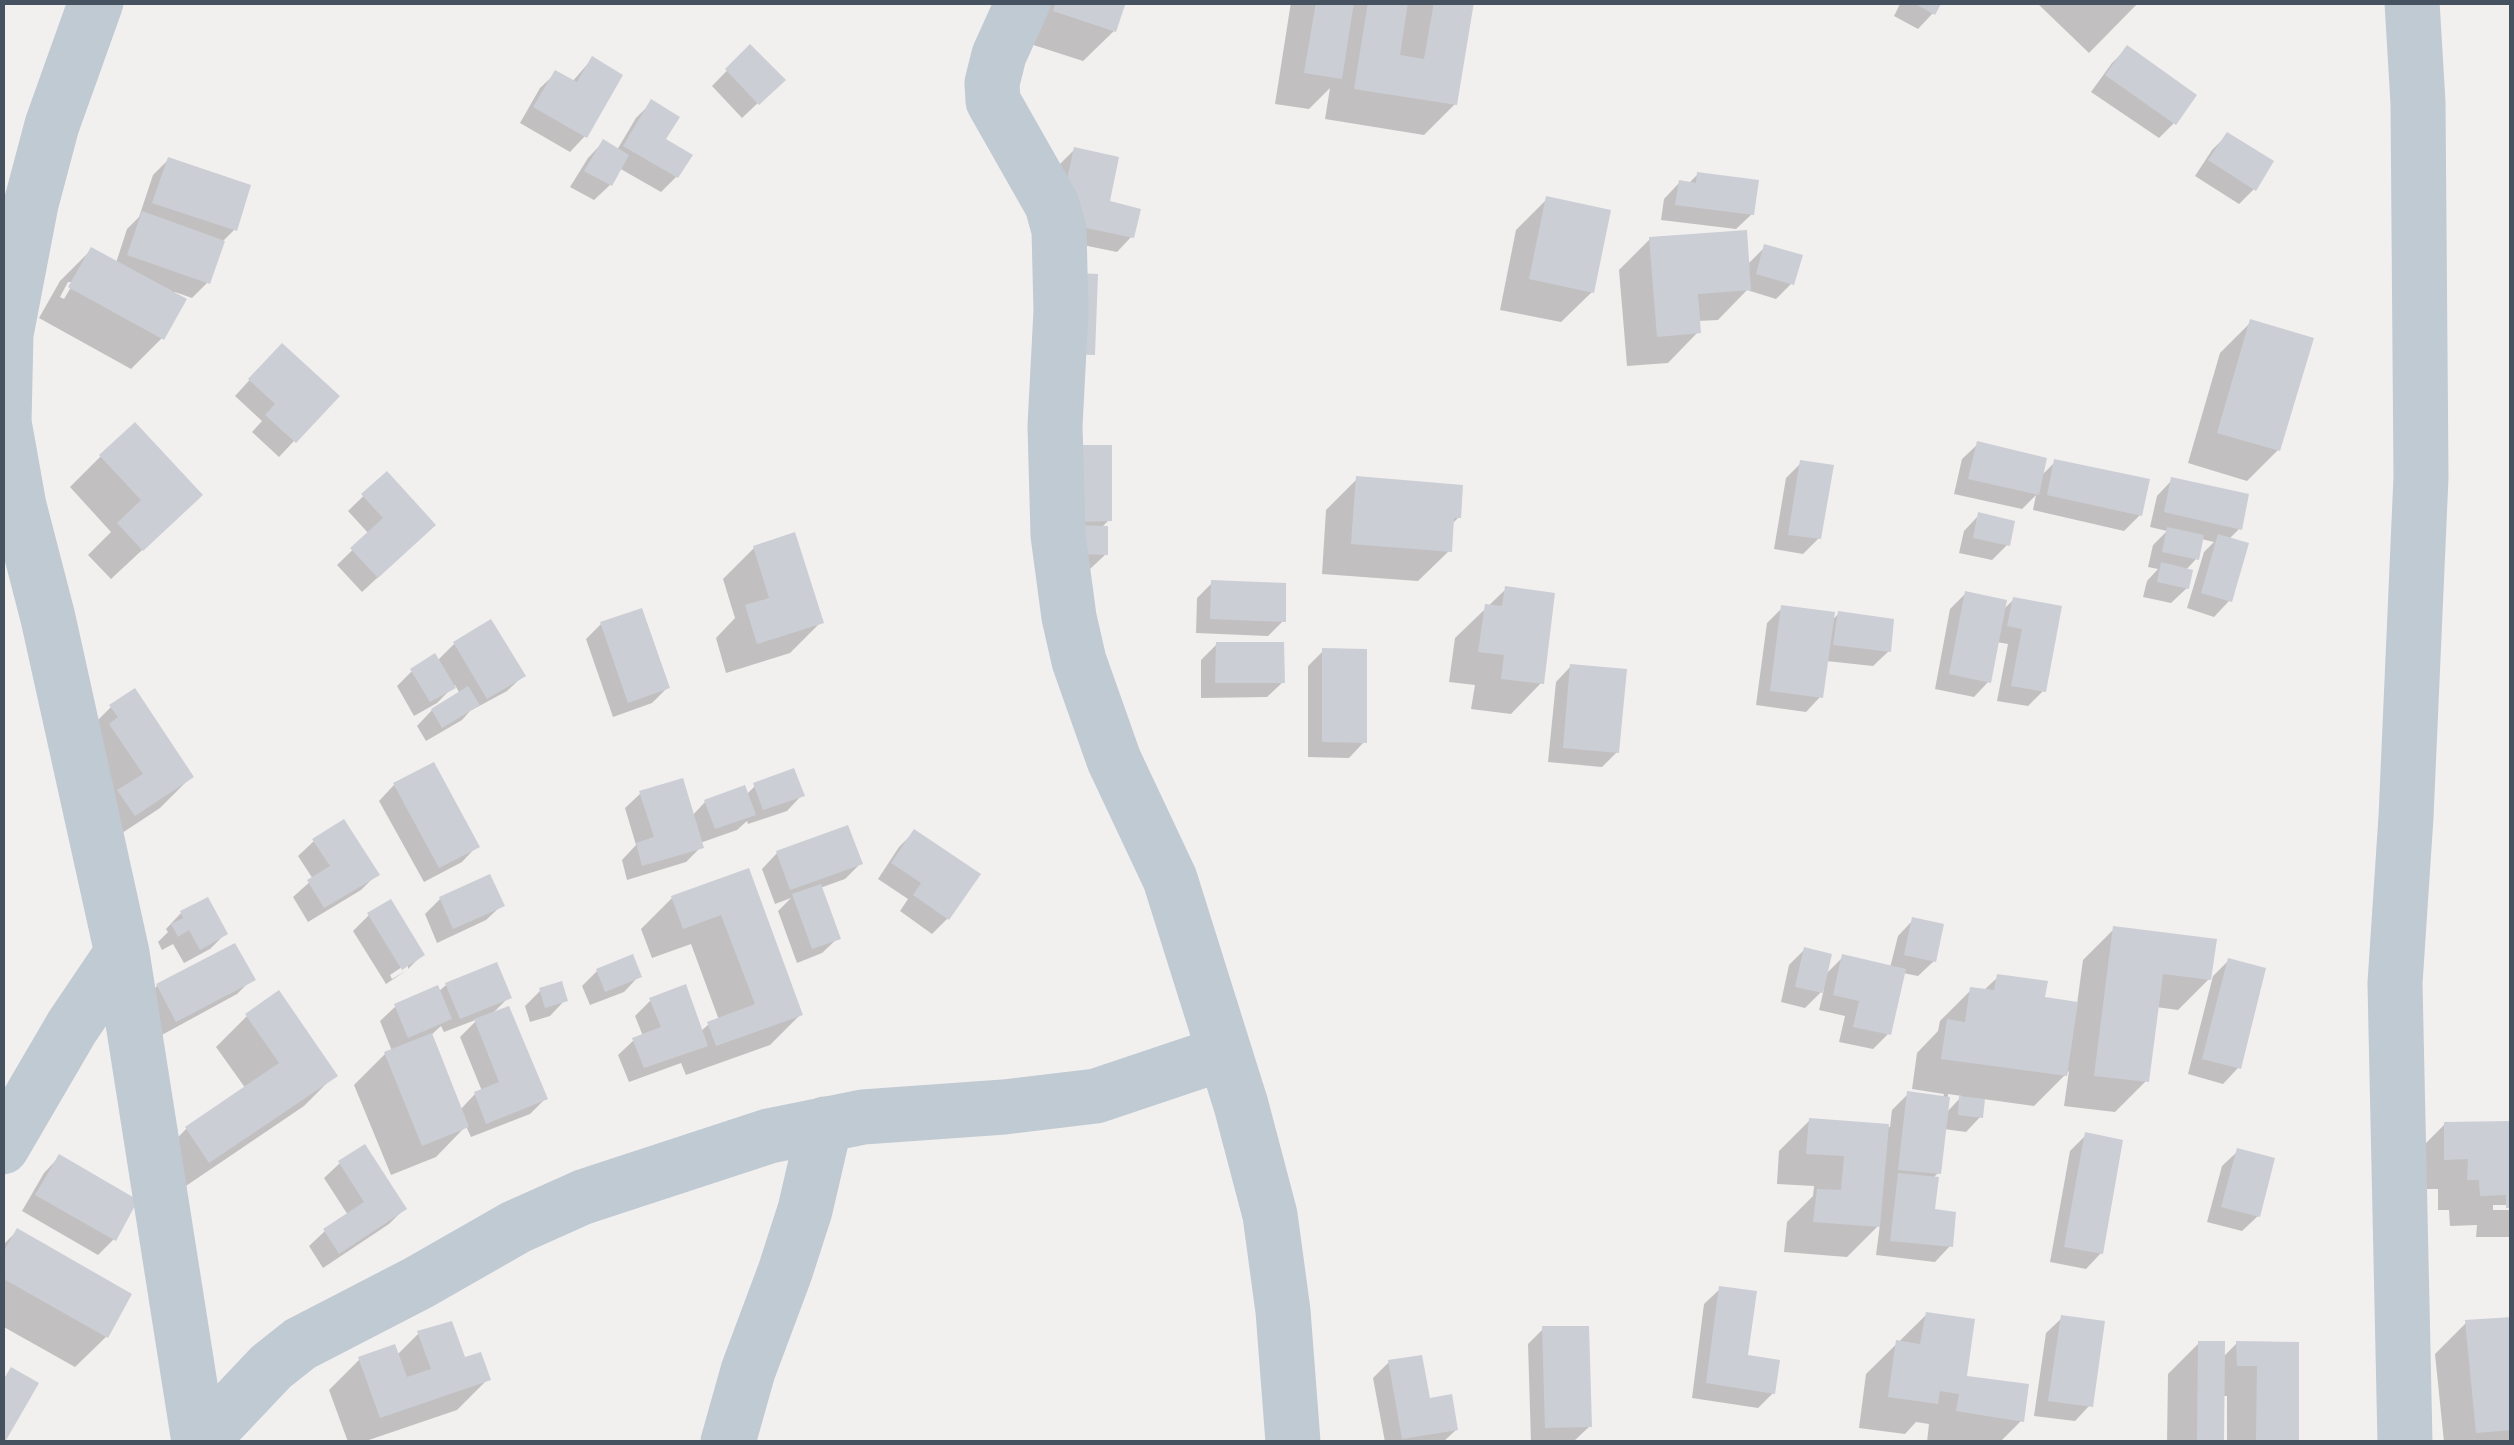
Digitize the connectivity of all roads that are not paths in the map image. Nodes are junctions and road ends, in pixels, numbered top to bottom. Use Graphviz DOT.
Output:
graph roads {
  1 [pos="96,2"];
  2 [pos="1024,2"];
  3 [pos="2412,2"];
  4 [pos="122,953"];
  5 [pos="1224,1053"];
  6 [pos="825,1124"];
  7 [pos="2,1147"];
  8 [pos="733,1436"];
  9 [pos="199,1442"];
  10 [pos="1292,1442"];
  11 [pos="2405,1442"];
  1 -- 4 [label="street"];
  2 -- 5 [label="street"];
  3 -- 11 [label="street"];
  4 -- 7 [label="street"];
  4 -- 9 [label="street"];
  5 -- 6 [label="street"];
  5 -- 10 [label="street"];
  6 -- 8 [label="street"];
  6 -- 9 [label="street"];
}
